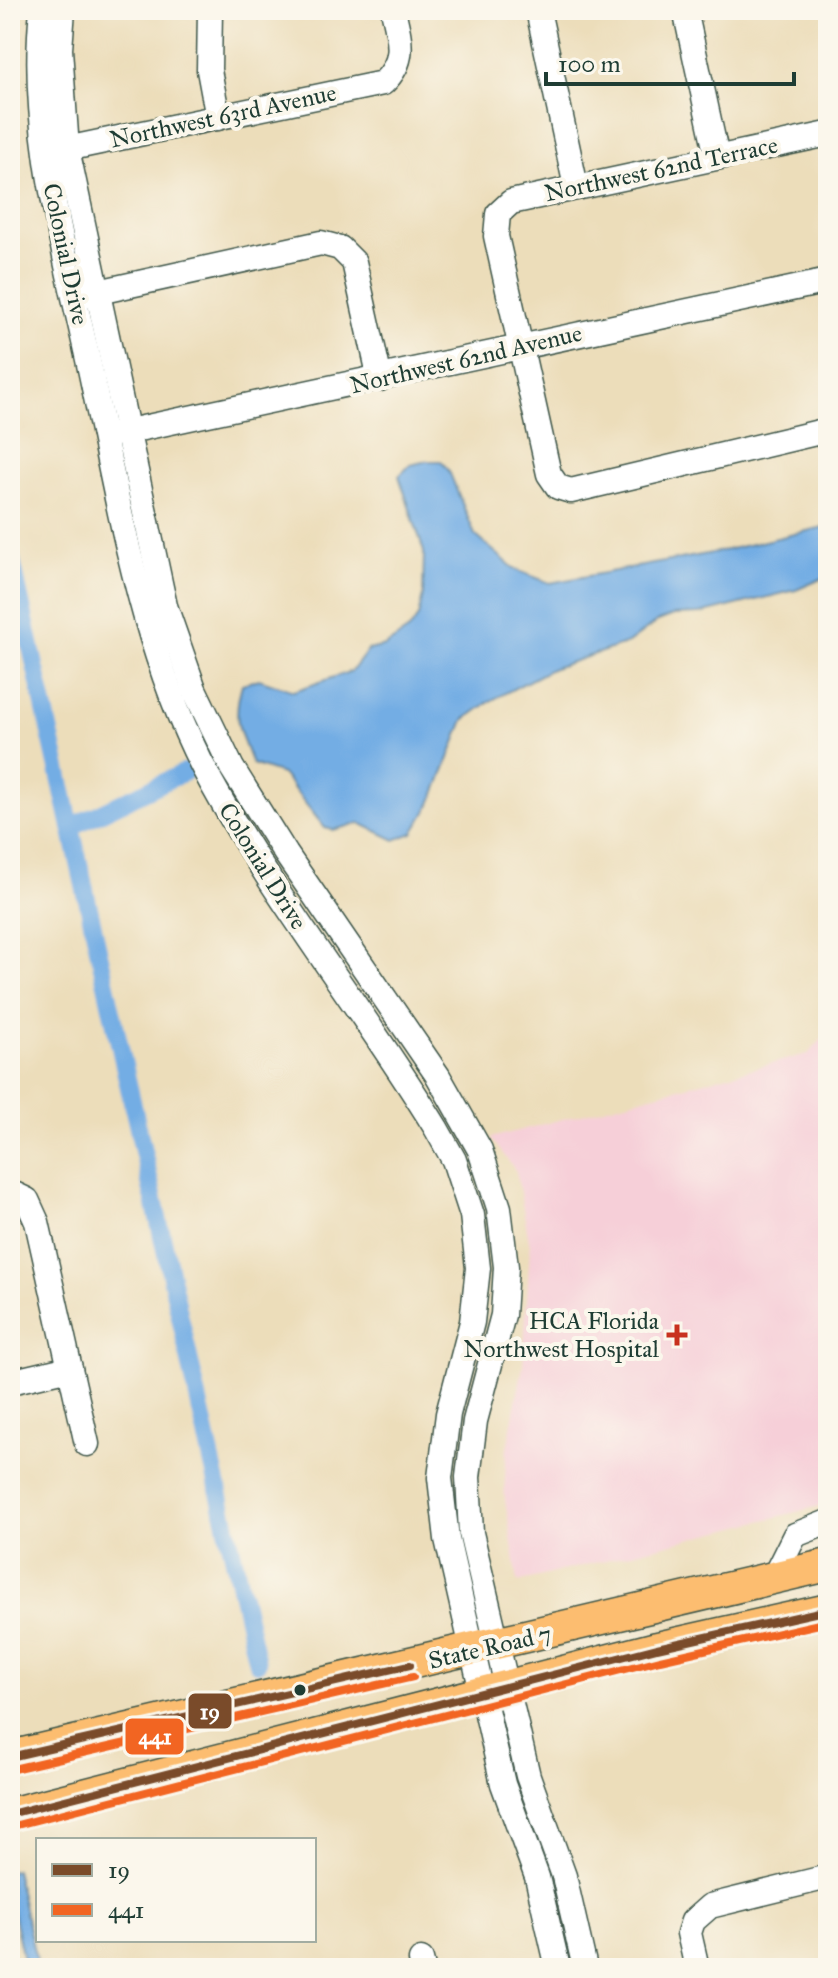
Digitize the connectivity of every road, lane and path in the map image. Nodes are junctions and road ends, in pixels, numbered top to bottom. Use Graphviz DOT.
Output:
graph roads {
  1 [pos="42,10"];
  2 [pos="63,10"];
  3 [pos="210,10"];
  4 [pos="393,10"];
  5 [pos="538,10"];
  6 [pos="685,10"];
  7 [pos="218,118"];
  8 [pos="828,134"];
  9 [pos="56,151"];
  10 [pos="717,157"];
  11 [pos="576,187"];
  12 [pos="828,281"];
  13 [pos="85,294"];
  14 [pos="518,347"];
  15 [pos="380,379"];
  16 [pos="828,430"];
  17 [pos="116,434"];
  18 [pos="232,768"];
  19 [pos="209,780"];
  20 [pos="286,854"];
  21 [pos="262,869"];
  22 [pos="360,963"];
  23 [pos="337,981"];
  24 [pos="18,1196"];
  25 [pos="70,1368"];
  26 [pos="10,1382"];
  27 [pos="87,1444"];
  28 [pos="828,1522"];
  29 [pos="828,1565"];
  30 [pos="773,1579"];
  31 [pos="828,1610"];
  32 [pos="757,1626"];
  33 [pos="828,1628"];
  34 [pos="485,1648"];
  35 [pos="495,1689"];
  36 [pos="10,1757"];
  37 [pos="10,1814"];
  38 [pos="828,1877"];
  39 [pos="558,1968"];
  40 [pos="585,1968"];
  41 [pos="697,1968"];
  1 -- 9 [label="street, Colonial Drive"];
  2 -- 9 [label="street, Colonial Drive"];
  3 -- 7 [label="street"];
  4 -- 7 [label="street, Northwest 63rd Avenue"];
  5 -- 11 [label="street"];
  6 -- 10 [label="street"];
  7 -- 9 [label="street, Northwest 63rd Avenue"];
  8 -- 10 [label="street, Northwest 62nd Terrace"];
  9 -- 13 [label="street, Colonial Drive"];
  10 -- 11 [label="street, Northwest 62nd Terrace"];
  11 -- 14 [label="street, Northwest 62nd Terrace"];
  12 -- 14 [label="street, Northwest 62nd Avenue"];
  13 -- 15 [label="street"];
  13 -- 17 [label="street, Colonial Drive"];
  14 -- 15 [label="street, Northwest 62nd Avenue"];
  14 -- 16 [label="street"];
  15 -- 17 [label="street, Northwest 62nd Avenue"];
  17 -- 18 [label="street, Colonial Drive"];
  17 -- 19 [label="street, Colonial Drive"];
  18 -- 19 [label="street"];
  18 -- 20 [label="street, Colonial Drive"];
  19 -- 21 [label="street, Colonial Drive"];
  20 -- 21 [label="street"];
  20 -- 22 [label="street, Colonial Drive"];
  21 -- 23 [label="street, Colonial Drive"];
  22 -- 23 [label="street"];
  22 -- 34 [label="street, Colonial Drive"];
  23 -- 34 [label="street, Colonial Drive"];
  24 -- 25 [label="street"];
  25 -- 26 [label="street"];
  25 -- 27 [label="street"];
  28 -- 30 [label="street"];
  29 -- 30 [label="main road, State Road 7"];
  30 -- 34 [label="main road, State Road 7"];
  31 -- 32 [label="main road, State Road 7"];
  32 -- 33 [label="street"];
  32 -- 35 [label="main road, State Road 7"];
  34 -- 35 [label="street, Colonial Drive"];
  34 -- 36 [label="main road, State Road 7"];
  35 -- 37 [label="main road, State Road 7"];
  35 -- 39 [label="street"];
  35 -- 40 [label="street"];
  38 -- 41 [label="street"];
}
